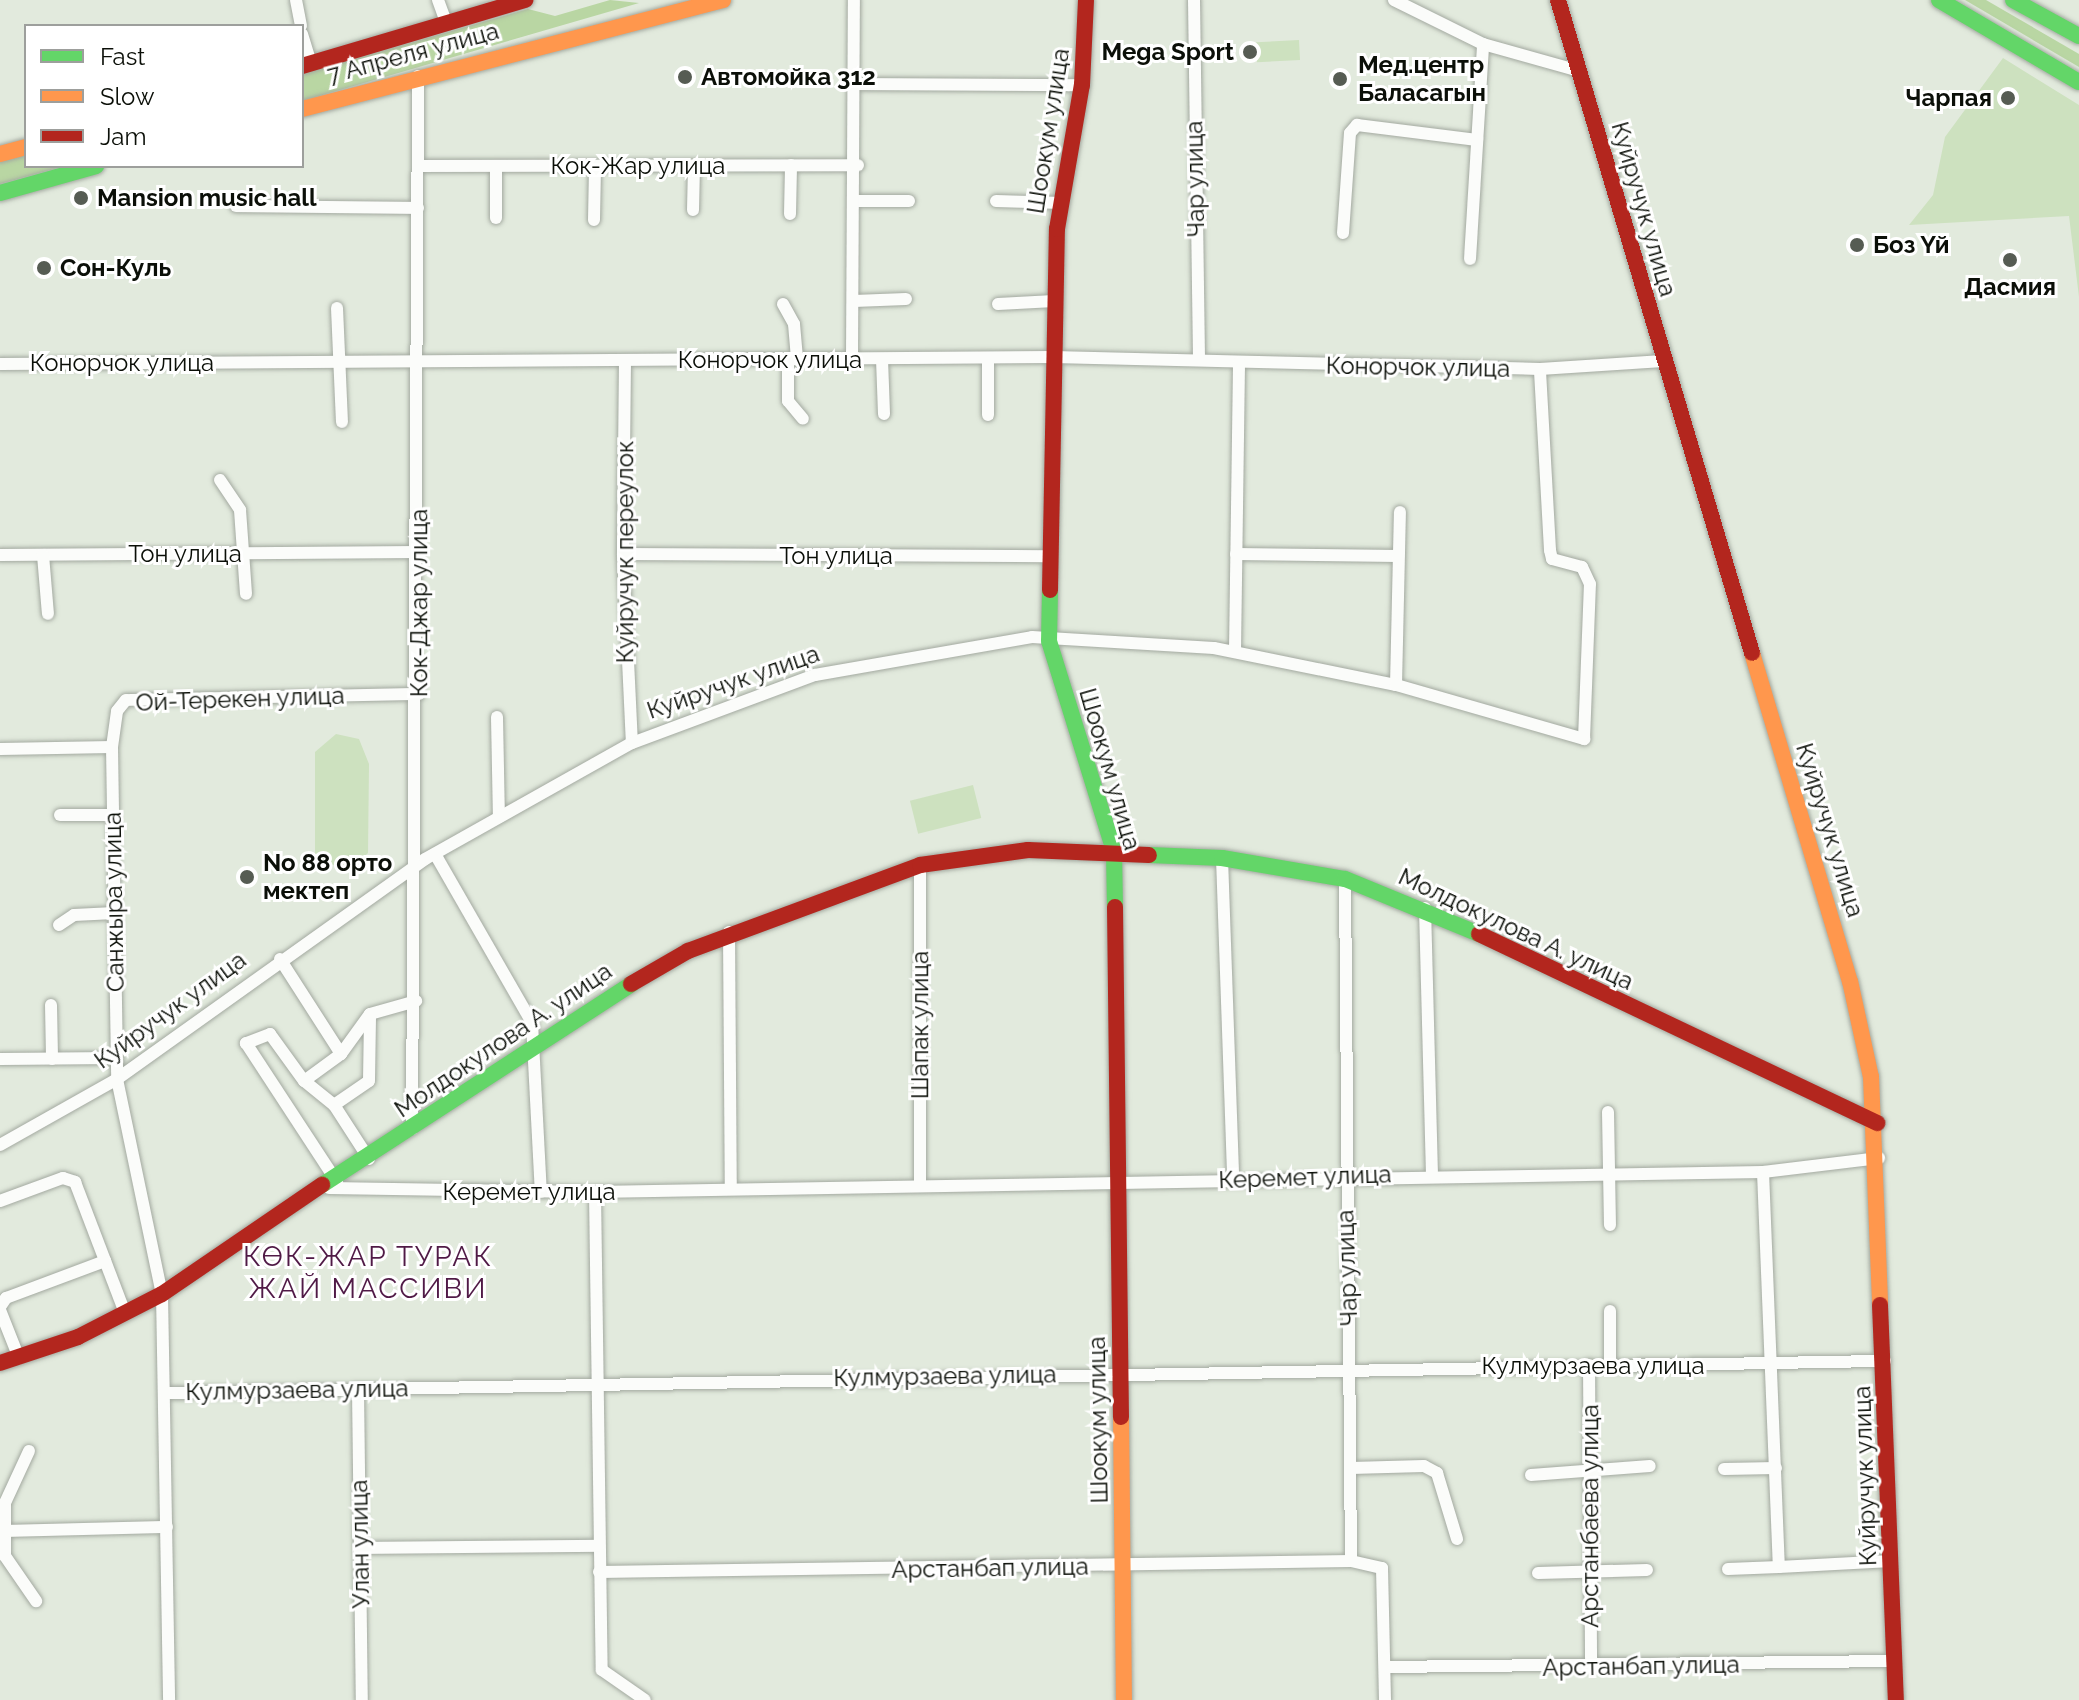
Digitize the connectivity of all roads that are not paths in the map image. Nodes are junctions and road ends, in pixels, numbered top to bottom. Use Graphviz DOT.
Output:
graph roads {
  1 [pos="296,0"];
  2 [pos="438,0"];
  3 [pos="525,0"];
  4 [pos="645,0"];
  5 [pos="723,0"];
  6 [pos="854,0"];
  7 [pos="1086,0"];
  8 [pos="1194,0"];
  9 [pos="1394,0"];
  10 [pos="1558,0"];
  11 [pos="1939,0"];
  12 [pos="2013,0"];
  13 [pos="488,5"];
  14 [pos="638,18"];
  15 [pos="446,22"];
  16 [pos="301,24"];
  17 [pos="2079,36"];
  18 [pos="1483,44"];
  19 [pos="306,65"];
  20 [pos="1579,71"];
  21 [pos="418,76"];
  22 [pos="2079,82"];
  23 [pos="857,84"];
  24 [pos="1082,85"];
  25 [pos="304,108"];
  26 [pos="1477,140"];
  27 [pos="24,148"];
  28 [pos="0,154"];
  29 [pos="791,165"];
  30 [pos="858,165"];
  31 [pos="418,166"];
  32 [pos="496,166"];
  33 [pos="595,166"];
  34 [pos="694,166"];
  35 [pos="89,168"];
  36 [pos="0,193"];
  37 [pos="857,201"];
  38 [pos="909,201"];
  39 [pos="996,201"];
  40 [pos="1062,203"];
  41 [pos="236,206"];
  42 [pos="418,208"];
  43 [pos="693,210"];
  44 [pos="790,214"];
  45 [pos="496,218"];
  46 [pos="594,220"];
  47 [pos="1343,233"];
  48 [pos="1470,259"];
  49 [pos="906,299"];
  50 [pos="854,301"];
  51 [pos="1054,301"];
  52 [pos="783,304"];
  53 [pos="998,304"];
  54 [pos="337,308"];
  55 [pos="1053,357"];
  56 [pos="988,358"];
  57 [pos="1199,358"];
  58 [pos="852,359"];
  59 [pos="882,359"];
  60 [pos="418,360"];
  61 [pos="792,360"];
  62 [pos="341,361"];
  63 [pos="625,361"];
  64 [pos="1663,361"];
  65 [pos="1239,363"];
  66 [pos="0,364"];
  67 [pos="1540,369"];
  68 [pos="884,414"];
  69 [pos="988,415"];
  70 [pos="803,419"];
  71 [pos="342,422"];
  72 [pos="220,480"];
  73 [pos="1400,512"];
  74 [pos="419,552"];
  75 [pos="245,553"];
  76 [pos="623,554"];
  77 [pos="1236,554"];
  78 [pos="0,555"];
  79 [pos="43,555"];
  80 [pos="1049,556"];
  81 [pos="1398,556"];
  82 [pos="246,594"];
  83 [pos="48,614"];
  84 [pos="1049,641"];
  85 [pos="1235,651"];
  86 [pos="1396,685"];
  87 [pos="419,694"];
  88 [pos="497,717"];
  89 [pos="1584,739"];
  90 [pos="632,743"];
  91 [pos="112,747"];
  92 [pos="0,749"];
  93 [pos="60,815"];
  94 [pos="113,815"];
  95 [pos="499,817"];
  96 [pos="1114,851"];
  97 [pos="435,854"];
  98 [pos="1222,858"];
  99 [pos="419,863"];
  100 [pos="920,865"];
  101 [pos="1345,879"];
  102 [pos="1425,908"];
  103 [pos="114,913"];
  104 [pos="59,925"];
  105 [pos="729,932"];
  106 [pos="280,959"];
  107 [pos="416,1001"];
  108 [pos="51,1005"];
  109 [pos="370,1014"];
  110 [pos="537,1040"];
  111 [pos="341,1054"];
  112 [pos="115,1058"];
  113 [pos="0,1059"];
  114 [pos="52,1059"];
  115 [pos="117,1079"];
  116 [pos="304,1081"];
  117 [pos="334,1105"];
  118 [pos="1608,1112"];
  119 [pos="1877,1123"];
  120 [pos="412,1129"];
  121 [pos="0,1145"];
  122 [pos="1879,1158"];
  123 [pos="369,1159"];
  124 [pos="1763,1172"];
  125 [pos="1608,1173"];
  126 [pos="1432,1174"];
  127 [pos="1344,1176"];
  128 [pos="1233,1180"];
  129 [pos="1119,1181"];
  130 [pos="333,1185"];
  131 [pos="920,1185"];
  132 [pos="731,1189"];
  133 [pos="541,1192"];
  134 [pos="595,1192"];
  135 [pos="0,1201"];
  136 [pos="1610,1225"];
  137 [pos="105,1261"];
  138 [pos="162,1294"];
  139 [pos="0,1308"];
  140 [pos="1610,1311"];
  141 [pos="125,1313"];
  142 [pos="19,1358"];
  143 [pos="1885,1361"];
  144 [pos="0,1363"];
  145 [pos="1589,1365"];
  146 [pos="1610,1365"];
  147 [pos="1773,1366"];
  148 [pos="1350,1368"];
  149 [pos="1121,1373"];
  150 [pos="598,1383"];
  151 [pos="358,1389"];
  152 [pos="165,1393"];
  153 [pos="29,1451"];
  154 [pos="1650,1466"];
  155 [pos="1351,1468"];
  156 [pos="1776,1468"];
  157 [pos="1724,1469"];
  158 [pos="1590,1470"];
  159 [pos="1531,1475"];
  160 [pos="167,1527"];
  161 [pos="2,1530"];
  162 [pos="1457,1539"];
  163 [pos="598,1546"];
  164 [pos="360,1548"];
  165 [pos="1351,1561"];
  166 [pos="1891,1561"];
  167 [pos="1124,1566"];
  168 [pos="1779,1567"];
  169 [pos="1728,1569"];
  170 [pos="1590,1570"];
  171 [pos="1647,1570"];
  172 [pos="599,1572"];
  173 [pos="1538,1573"];
  174 [pos="36,1601"];
  175 [pos="1895,1661"];
  176 [pos="1386,1667"];
  177 [pos="1591,1667"];
  178 [pos="169,1700"];
  179 [pos="362,1700"];
  180 [pos="645,1700"];
  181 [pos="1124,1700"];
  182 [pos="1385,1700"];
  183 [pos="1896,1700"];
  1 -- 16 [label="street"];
  2 -- 15 [label="street"];
  3 -- 13 [label="street, 7 Апреля улица"];
  4 -- 14 [label="street"];
  5 -- 14 [label="street, 7 Апреля улица"];
  6 -- 23 [label="street"];
  7 -- 24 [label="street, Шоокум улица"];
  8 -- 57 [label="street, Чар улица"];
  9 -- 18 [label="street"];
  10 -- 20 [label="street, Куйручук улица"];
  11 -- 22 [label="street"];
  12 -- 17 [label="street"];
  13 -- 15 [label="street, 7 Апреля улица"];
  14 -- 21 [label="street, 7 Апреля улица"];
  15 -- 19 [label="street, 7 Апреля улица"];
  18 -- 20 [label="street"];
  18 -- 26 [label="street"];
  20 -- 64 [label="street, Куйручук улица"];
  21 -- 25 [label="street, 7 Апреля улица"];
  21 -- 31 [label="street, Кок-Джар улица"];
  23 -- 24 [label="street"];
  23 -- 30 [label="street"];
  24 -- 40 [label="street, Шоокум улица"];
  26 -- 47 [label="street"];
  26 -- 48 [label="street"];
  27 -- 28 [label="street"];
  29 -- 30 [label="street, Кок-Жар улица"];
  29 -- 34 [label="street, Кок-Жар улица"];
  29 -- 44 [label="street"];
  30 -- 37 [label="street"];
  31 -- 32 [label="street, Кок-Жар улица"];
  31 -- 42 [label="street, Кок-Джар улица"];
  32 -- 33 [label="street, Кок-Жар улица"];
  32 -- 45 [label="street"];
  33 -- 34 [label="street, Кок-Жар улица"];
  33 -- 46 [label="street"];
  34 -- 43 [label="street"];
  35 -- 36 [label="street"];
  37 -- 38 [label="street"];
  37 -- 50 [label="street"];
  39 -- 40 [label="street"];
  40 -- 51 [label="street, Шоокум улица"];
  41 -- 42 [label="street"];
  42 -- 60 [label="street, Кок-Джар улица"];
  49 -- 50 [label="street"];
  50 -- 58 [label="street"];
  51 -- 53 [label="street"];
  51 -- 55 [label="street, Шоокум улица"];
  52 -- 61 [label="street"];
  54 -- 62 [label="street"];
  55 -- 56 [label="street, Конорчок улица"];
  55 -- 57 [label="street, Конорчок улица"];
  55 -- 80 [label="street, Шоокум улица"];
  56 -- 59 [label="street, Конорчок улица"];
  56 -- 69 [label="street"];
  57 -- 65 [label="street, Конорчок улица"];
  58 -- 59 [label="street, Конорчок улица"];
  58 -- 61 [label="street, Конорчок улица"];
  59 -- 68 [label="street"];
  60 -- 62 [label="street, Конорчок улица"];
  60 -- 63 [label="street, Конорчок улица"];
  60 -- 74 [label="street, Кок-Джар улица"];
  61 -- 63 [label="street, Конорчок улица"];
  61 -- 70 [label="street"];
  62 -- 66 [label="street, Конорчок улица"];
  62 -- 71 [label="street"];
  63 -- 76 [label="street, Куйручук переулок"];
  64 -- 67 [label="street, Конорчок улица"];
  64 -- 119 [label="street, Куйручук улица"];
  65 -- 67 [label="street, Конорчок улица"];
  65 -- 77 [label="street"];
  67 -- 89 [label="street, Конорчок улица"];
  72 -- 75 [label="street"];
  73 -- 81 [label="street"];
  74 -- 75 [label="street, Тон улица"];
  74 -- 87 [label="street, Кок-Джар улица"];
  75 -- 79 [label="street, Тон улица"];
  75 -- 82 [label="street"];
  76 -- 80 [label="street, Тон улица"];
  76 -- 90 [label="street, Куйручук переулок"];
  77 -- 81 [label="street"];
  77 -- 85 [label="street"];
  78 -- 79 [label="street, Тон улица"];
  79 -- 83 [label="street"];
  80 -- 84 [label="street, Шоокум улица"];
  81 -- 86 [label="street"];
  84 -- 85 [label="street, Куйручук улица"];
  84 -- 90 [label="street, Куйручук улица"];
  84 -- 96 [label="street, Шоокум улица"];
  85 -- 86 [label="street, Куйручук улица"];
  86 -- 89 [label="street, Куйручук улица"];
  87 -- 91 [label="street, Ой-Терекен улица"];
  87 -- 99 [label="street, Кок-Джар улица"];
  88 -- 95 [label="street"];
  90 -- 95 [label="street, Куйручук улица"];
  91 -- 92 [label="street"];
  91 -- 94 [label="street, Санжыра улица"];
  93 -- 94 [label="street"];
  94 -- 103 [label="street, Санжыра улица"];
  95 -- 97 [label="street, Куйручук улица"];
  96 -- 98 [label="street, Молдокулова А. улица"];
  96 -- 100 [label="street, Молдокулова А. улица"];
  96 -- 129 [label="street, Шоокум улица"];
  97 -- 99 [label="street, Куйручук улица"];
  97 -- 110 [label="street"];
  98 -- 101 [label="street, Молдокулова А. улица"];
  98 -- 128 [label="street"];
  99 -- 106 [label="street, Куйручук улица"];
  99 -- 107 [label="street, Кок-Джар улица"];
  100 -- 105 [label="street, Молдокулова А. улица"];
  100 -- 131 [label="street, Шапак улица"];
  101 -- 102 [label="street, Молдокулова А. улица"];
  101 -- 127 [label="street, Чар улица"];
  102 -- 119 [label="street, Молдокулова А. улица"];
  102 -- 126 [label="street"];
  103 -- 104 [label="street"];
  103 -- 112 [label="street, Санжыра улица"];
  105 -- 110 [label="street, Молдокулова А. улица"];
  105 -- 132 [label="street"];
  106 -- 111 [label="street"];
  106 -- 115 [label="street, Куйручук улица"];
  107 -- 109 [label="street"];
  107 -- 120 [label="street, Кок-Джар улица"];
  108 -- 114 [label="street"];
  109 -- 111 [label="street"];
  109 -- 117 [label="street"];
  110 -- 120 [label="street, Молдокулова А. улица"];
  110 -- 133 [label="street"];
  111 -- 116 [label="street"];
  112 -- 114 [label="street"];
  112 -- 115 [label="street, Санжыра улица"];
  113 -- 114 [label="street"];
  115 -- 121 [label="street, Куйручук улица"];
  115 -- 138 [label="street, Кулмурзаева улица"];
  116 -- 117 [label="street"];
  116 -- 130 [label="street"];
  117 -- 123 [label="street"];
  118 -- 125 [label="street"];
  119 -- 122 [label="street, Куйручук улица"];
  120 -- 123 [label="street, Молдокулова А. улица"];
  122 -- 124 [label="street, Керемет улица"];
  122 -- 143 [label="street, Куйручук улица"];
  123 -- 130 [label="street, Молдокулова А. улица"];
  124 -- 125 [label="street, Керемет улица"];
  124 -- 147 [label="street"];
  125 -- 126 [label="street, Керемет улица"];
  125 -- 136 [label="street"];
  126 -- 127 [label="street, Керемет улица"];
  127 -- 128 [label="street, Керемет улица"];
  127 -- 148 [label="street, Чар улица"];
  128 -- 129 [label="street, Керемет улица"];
  129 -- 131 [label="street, Керемет улица"];
  129 -- 149 [label="street, Шоокум улица"];
  130 -- 133 [label="street, Керемет улица"];
  130 -- 138 [label="street, Молдокулова А. улица"];
  131 -- 132 [label="street, Керемет улица"];
  132 -- 134 [label="street, Керемет улица"];
  133 -- 134 [label="street, Керемет улица"];
  134 -- 150 [label="street"];
  135 -- 137 [label="street"];
  137 -- 139 [label="street"];
  137 -- 141 [label="street"];
  138 -- 141 [label="street, Молдокулова А. улица"];
  138 -- 152 [label="street, Кулмурзаева улица"];
  139 -- 142 [label="street"];
  140 -- 146 [label="street"];
  141 -- 142 [label="street, Молдокулова А. улица"];
  142 -- 144 [label="street, Молдокулова А. улица"];
  143 -- 147 [label="street, Кулмурзаева улица"];
  143 -- 166 [label="street, Куйручук улица"];
  145 -- 146 [label="street, Кулмурзаева улица"];
  145 -- 148 [label="street, Кулмурзаева улица"];
  145 -- 158 [label="street, Арстанбаева улица"];
  146 -- 147 [label="street, Кулмурзаева улица"];
  147 -- 156 [label="street"];
  148 -- 149 [label="street, Кулмурзаева улица"];
  148 -- 155 [label="street, Чар улица"];
  149 -- 150 [label="street, Кулмурзаева улица"];
  149 -- 167 [label="street, Шоокум улица"];
  150 -- 151 [label="street, Кулмурзаева улица"];
  150 -- 163 [label="street"];
  151 -- 152 [label="street, Кулмурзаева улица"];
  151 -- 164 [label="street, Улан улица"];
  152 -- 160 [label="street, Кулмурзаева улица"];
  153 -- 161 [label="street"];
  154 -- 158 [label="street"];
  155 -- 162 [label="street"];
  155 -- 165 [label="street, Чар улица"];
  156 -- 157 [label="street"];
  156 -- 168 [label="street"];
  158 -- 159 [label="street"];
  158 -- 170 [label="street, Арстанбаева улица"];
  160 -- 161 [label="street"];
  160 -- 178 [label="street, Кулмурзаева улица"];
  161 -- 174 [label="street"];
  163 -- 164 [label="street"];
  163 -- 172 [label="street"];
  164 -- 179 [label="street, Улан улица"];
  165 -- 167 [label="street, Арстанбап улица"];
  165 -- 176 [label="street, Арстанбап улица"];
  166 -- 168 [label="street"];
  166 -- 175 [label="street, Куйручук улица"];
  167 -- 172 [label="street, Арстанбап улица"];
  167 -- 181 [label="street, Шоокум улица"];
  168 -- 169 [label="street"];
  170 -- 171 [label="street"];
  170 -- 173 [label="street"];
  170 -- 177 [label="street, Арстанбаева улица"];
  172 -- 180 [label="street"];
  175 -- 177 [label="street, Арстанбап улица"];
  175 -- 183 [label="street, Куйручук улица"];
  176 -- 177 [label="street, Арстанбап улица"];
  176 -- 182 [label="street"];
}
